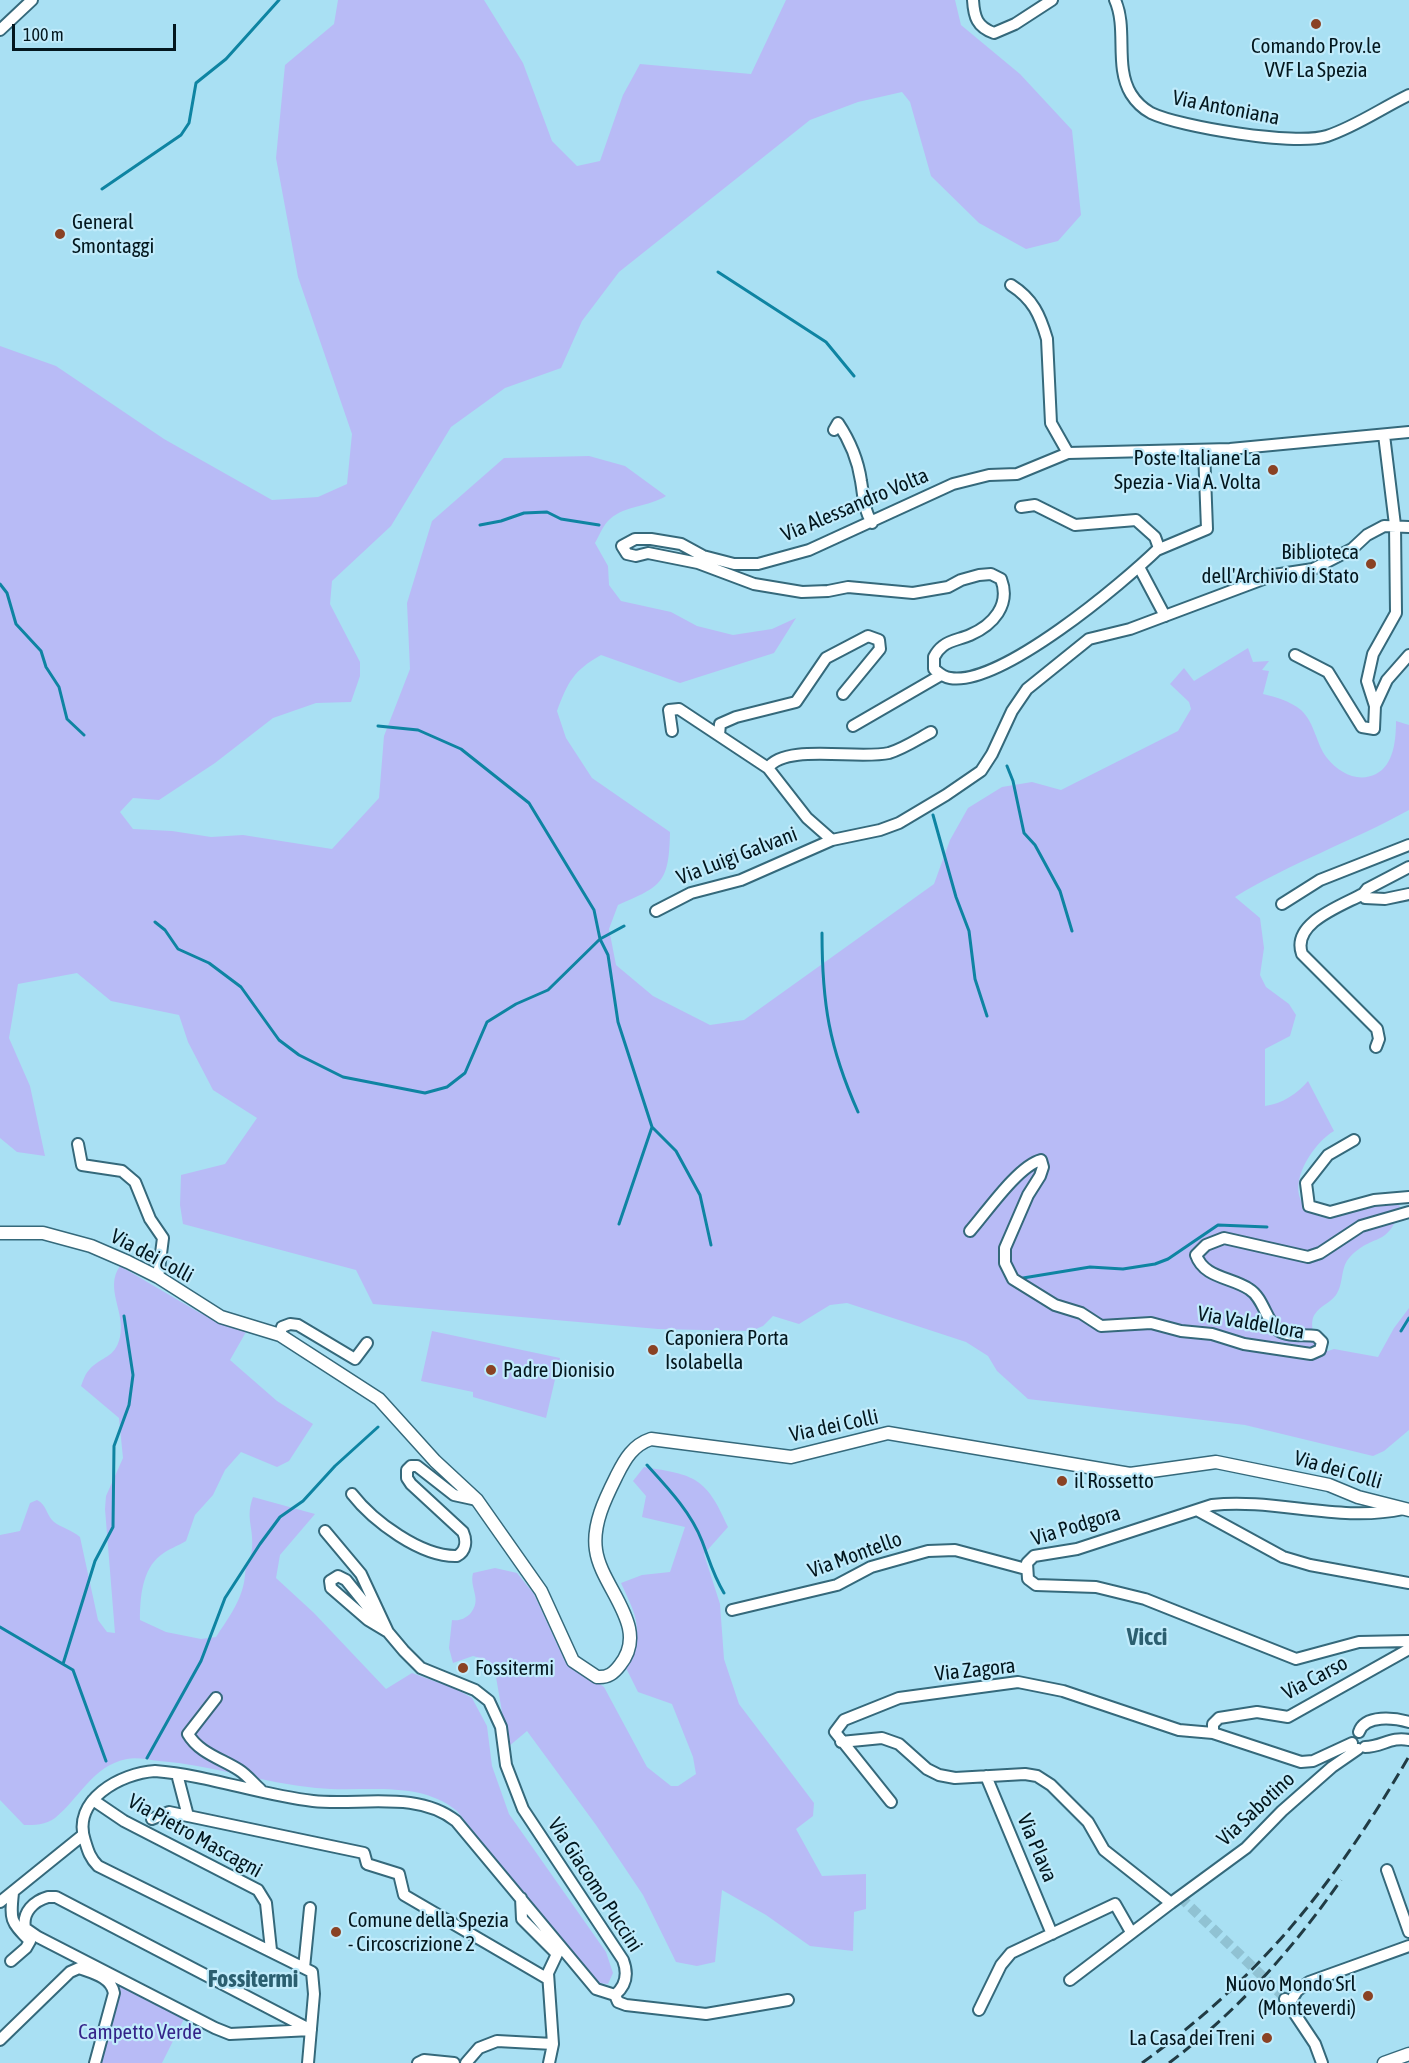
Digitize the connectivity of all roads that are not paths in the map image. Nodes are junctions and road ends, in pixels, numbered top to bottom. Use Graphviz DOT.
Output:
graph roads {
  1 [pos="32,0"];
  2 [pos="974,0"];
  3 [pos="1052,0"];
  4 [pos="1114,0"];
  5 [pos="0,30"];
  6 [pos="1409,95"];
  7 [pos="1011,285"];
  8 [pos="834,430"];
  9 [pos="1409,432"];
  10 [pos="1384,435"];
  11 [pos="1204,450"];
  12 [pos="1068,453"];
  13 [pos="1021,507"];
  14 [pos="872,523"];
  15 [pos="1395,525"];
  16 [pos="1409,527"];
  17 [pos="1157,550"];
  18 [pos="1139,567"];
  19 [pos="1165,616"];
  20 [pos="1295,655"];
  21 [pos="1409,656"];
  22 [pos="941,675"];
  23 [pos="843,694"];
  24 [pos="1375,706"];
  25 [pos="853,726"];
  26 [pos="672,731"];
  27 [pos="931,732"];
  28 [pos="719,735"];
  29 [pos="768,768"];
  30 [pos="832,840"];
  31 [pos="1409,845"];
  32 [pos="1409,867"];
  33 [pos="1363,894"];
  34 [pos="1409,894"];
  35 [pos="1282,904"];
  36 [pos="656,911"];
  37 [pos="1376,1047"];
  38 [pos="1354,1140"];
  39 [pos="78,1144"];
  40 [pos="1409,1197"];
  41 [pos="1409,1212"];
  42 [pos="970,1231"];
  43 [pos="0,1233"];
  44 [pos="158,1277"];
  45 [pos="280,1335"];
  46 [pos="367,1343"];
  47 [pos="352,1494"];
  48 [pos="477,1500"];
  49 [pos="1406,1509"];
  50 [pos="1197,1510"];
  51 [pos="325,1531"];
  52 [pos="1026,1569"];
  53 [pos="1409,1583"];
  54 [pos="732,1610"];
  55 [pos="388,1632"];
  56 [pos="1409,1641"];
  57 [pos="1409,1649"];
  58 [pos="216,1698"];
  59 [pos="1409,1722"];
  60 [pos="1213,1733"];
  61 [pos="1409,1740"];
  62 [pos="841,1742"];
  63 [pos="1360,1742"];
  64 [pos="177,1774"];
  65 [pos="986,1776"];
  66 [pos="261,1790"];
  67 [pos="93,1800"];
  68 [pos="891,1802"];
  69 [pos="188,1816"];
  70 [pos="152,1819"];
  71 [pos="82,1835"];
  72 [pos="1387,1870"];
  73 [pos="13,1893"];
  74 [pos="521,1898"];
  75 [pos="1175,1900"];
  76 [pos="0,1902"];
  77 [pos="310,1908"];
  78 [pos="1131,1932"];
  79 [pos="1409,1932"];
  80 [pos="1052,1935"];
  81 [pos="1409,1946"];
  82 [pos="271,1950"];
  83 [pos="11,1961"];
  84 [pos="304,1968"];
  85 [pos="548,1980"];
  86 [pos="1070,1980"];
  87 [pos="615,1995"];
  88 [pos="788,2000"];
  89 [pos="979,2010"];
  90 [pos="311,2030"];
  91 [pos="0,2040"];
  92 [pos="553,2044"];
  93 [pos="1409,2054"];
  94 [pos="95,2063"];
  95 [pos="308,2063"];
  96 [pos="418,2063"];
  97 [pos="454,2063"];
  98 [pos="466,2063"];
  99 [pos="549,2063"];
  100 [pos="1322,2063"];
  101 [pos="1384,2063"];
  1 -- 5 [label="street"];
  2 -- 3 [label="street"];
  4 -- 6 [label="street, Via Antoniana"];
  7 -- 12 [label="street"];
  8 -- 14 [label="street"];
  9 -- 10 [label="street, Via Alessandro Volta"];
  10 -- 11 [label="street, Via Alessandro Volta"];
  10 -- 15 [label="street"];
  11 -- 12 [label="street, Via Alessandro Volta"];
  11 -- 17 [label="street"];
  12 -- 14 [label="street, Via Alessandro Volta"];
  13 -- 17 [label="street"];
  14 -- 22 [label="street, Via Alessandro Volta"];
  15 -- 16 [label="street"];
  15 -- 19 [label="street, Via Luigi Galvani"];
  15 -- 24 [label="street"];
  17 -- 18 [label="street"];
  18 -- 19 [label="street"];
  18 -- 22 [label="street"];
  19 -- 30 [label="street, Via Luigi Galvani"];
  20 -- 24 [label="street"];
  21 -- 24 [label="street"];
  22 -- 25 [label="street"];
  23 -- 28 [label="street"];
  26 -- 28 [label="street, Via Luigi Galvani"];
  27 -- 29 [label="street"];
  28 -- 29 [label="street, Via Luigi Galvani"];
  29 -- 30 [label="street, Via Luigi Galvani"];
  30 -- 36 [label="street, Via Luigi Galvani"];
  31 -- 35 [label="street"];
  32 -- 33 [label="street"];
  33 -- 34 [label="street"];
  33 -- 37 [label="street"];
  38 -- 40 [label="street"];
  39 -- 44 [label="street"];
  41 -- 42 [label="street, Via Valdellora"];
  43 -- 44 [label="street, Via dei Colli"];
  44 -- 45 [label="street, Via dei Colli"];
  45 -- 46 [label="street"];
  45 -- 48 [label="street, Via dei Colli"];
  47 -- 48 [label="street"];
  48 -- 49 [label="street, Via dei Colli"];
  49 -- 50 [label="street, Via Podgora"];
  50 -- 52 [label="street, Via Podgora"];
  50 -- 53 [label="street"];
  51 -- 55 [label="street, Via Giacomo Puccini"];
  52 -- 54 [label="street, Via Montello"];
  52 -- 56 [label="street, Via Podgora"];
  55 -- 55 [label="street, Via Giacomo Puccini"];
  55 -- 87 [label="street, Via Giacomo Puccini"];
  57 -- 60 [label="street, Via Carso"];
  58 -- 66 [label="street"];
  59 -- 63 [label="street"];
  60 -- 62 [label="street, Via Zagora"];
  60 -- 63 [label="street"];
  61 -- 63 [label="street"];
  62 -- 65 [label="street"];
  62 -- 68 [label="street"];
  63 -- 75 [label="street, Via Sabotino"];
  64 -- 66 [label="street"];
  64 -- 67 [label="street"];
  64 -- 69 [label="street"];
  65 -- 75 [label="street"];
  65 -- 80 [label="street, Via Plava"];
  66 -- 74 [label="street"];
  67 -- 71 [label="street"];
  67 -- 82 [label="street, Via Pietro Mascagni"];
  69 -- 70 [label="street"];
  69 -- 85 [label="street"];
  71 -- 73 [label="street"];
  71 -- 82 [label="street"];
  72 -- 79 [label="street"];
  73 -- 76 [label="street"];
  73 -- 83 [label="street"];
  74 -- 85 [label="street"];
  74 -- 87 [label="street"];
  75 -- 78 [label="street, Via Sabotino"];
  77 -- 84 [label="street"];
  78 -- 80 [label="street"];
  78 -- 86 [label="street, Via Sabotino"];
  80 -- 89 [label="street"];
  81 -- 100 [label="street"];
  82 -- 84 [label="street"];
  84 -- 90 [label="street"];
  85 -- 92 [label="street"];
  87 -- 88 [label="street"];
  90 -- 90 [label="street"];
  90 -- 95 [label="street"];
  91 -- 94 [label="street"];
  92 -- 98 [label="street"];
  92 -- 99 [label="street"];
  93 -- 101 [label="street"];
  96 -- 97 [label="street"];
}
